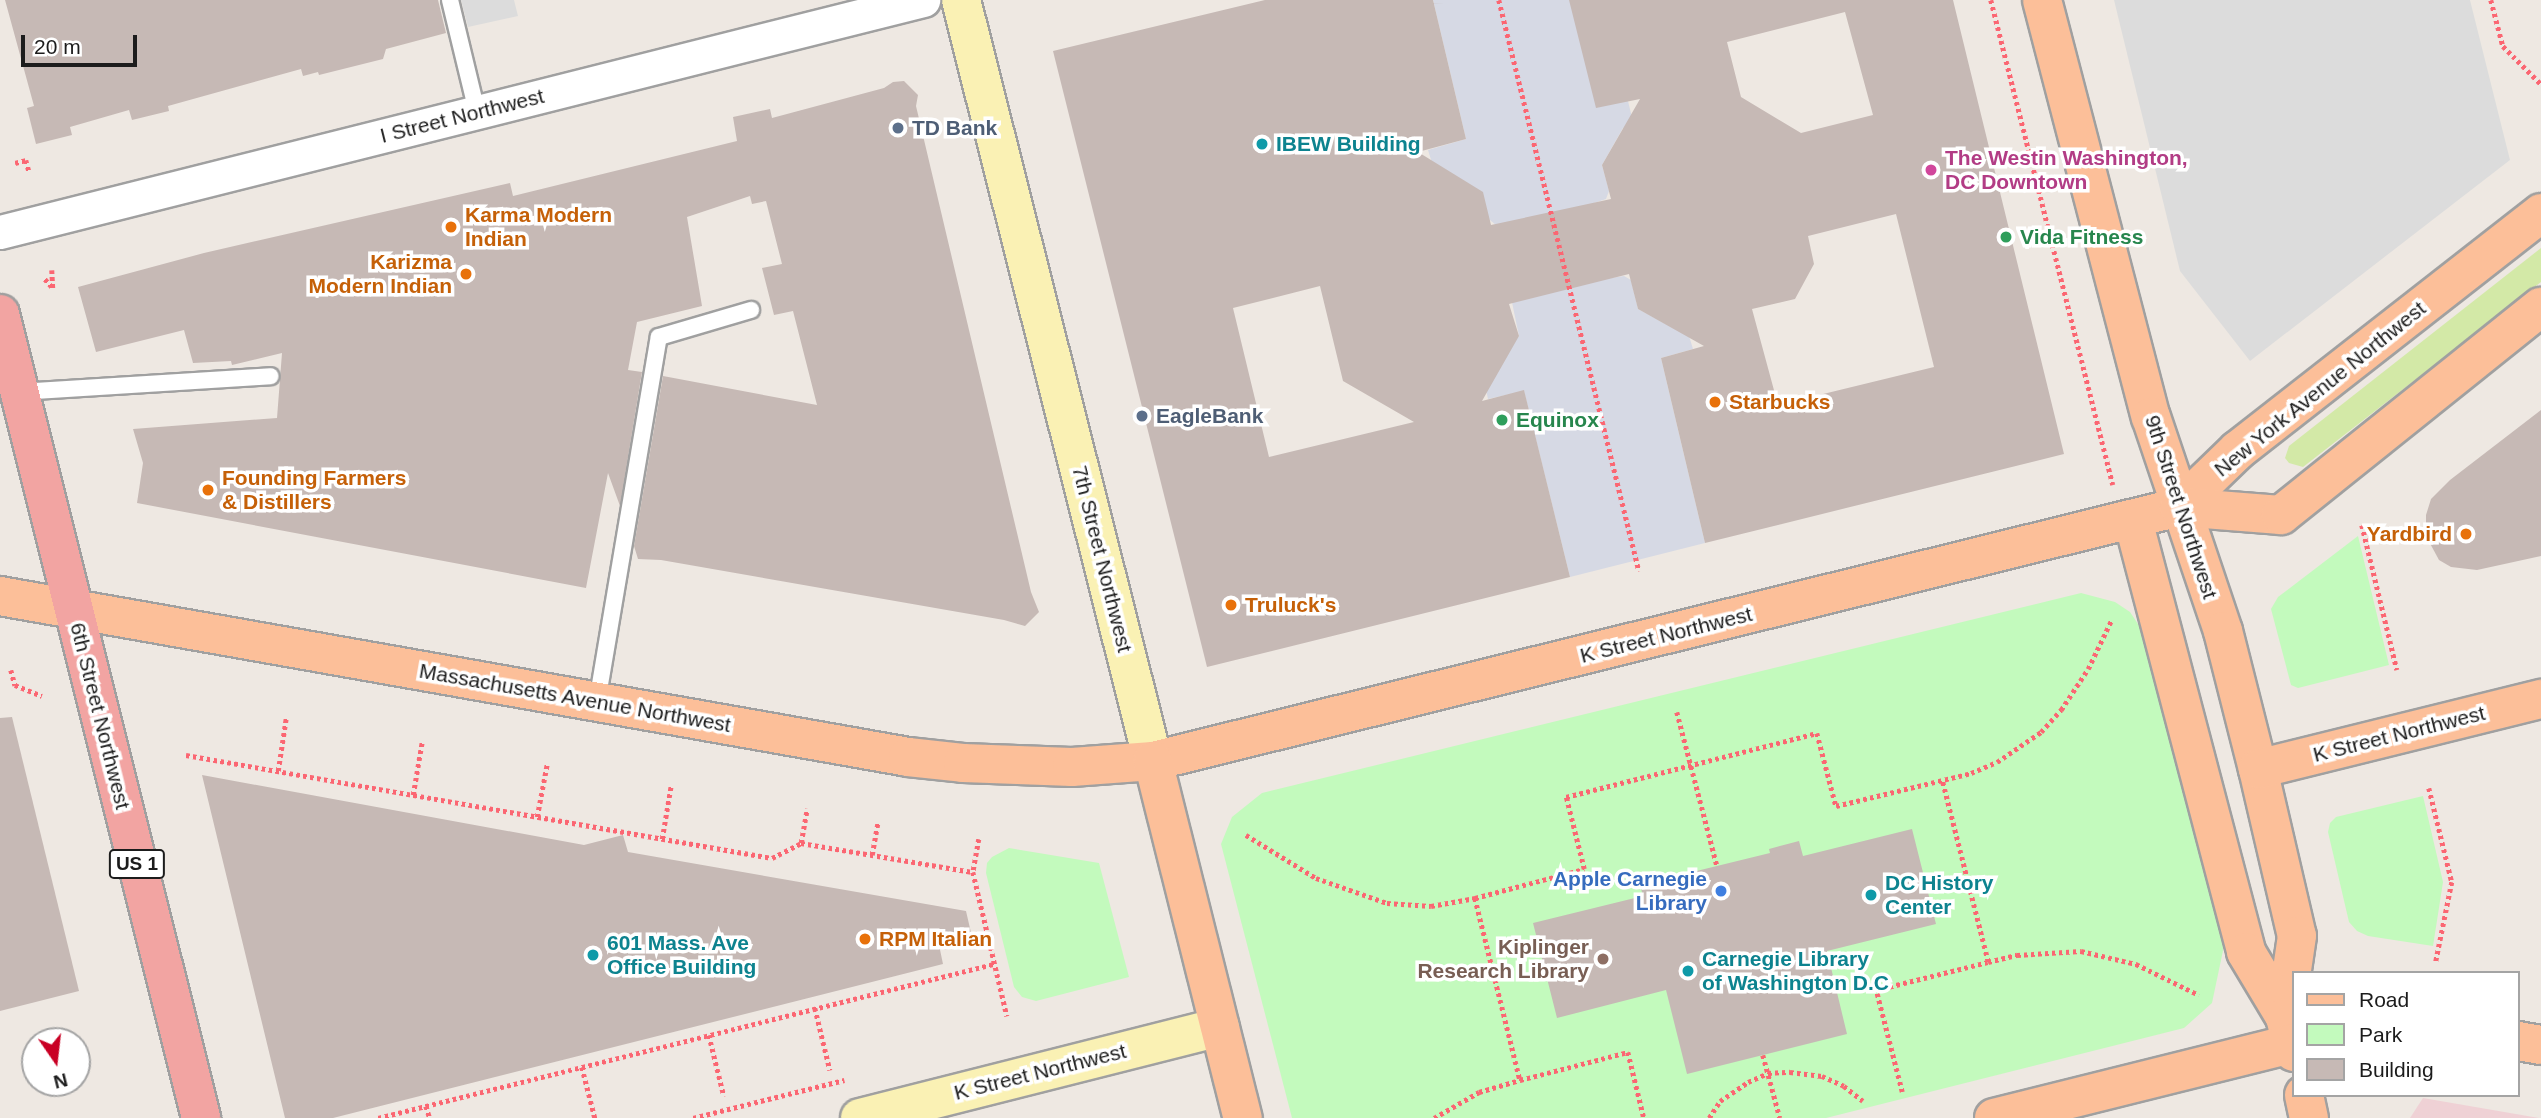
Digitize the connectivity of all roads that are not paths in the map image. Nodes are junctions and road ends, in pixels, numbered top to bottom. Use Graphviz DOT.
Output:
graph roads {
  1 [pos="450,0"];
  2 [pos="923,0"];
  3 [pos="961,0"];
  4 [pos="2042,0"];
  5 [pos="477,112"];
  6 [pos="2541,213"];
  7 [pos="0,232"];
  8 [pos="2541,307"];
  9 [pos="751,310"];
  10 [pos="0,314"];
  11 [pos="270,376"];
  12 [pos="19,392"];
  13 [pos="2179,507"];
  14 [pos="2133,520"];
  15 [pos="0,596"];
  16 [pos="73,609"];
  17 [pos="2541,699"];
  18 [pos="597,702"];
  19 [pos="1153,761"];
  20 [pos="2258,769"];
  21 [pos="2295,971"];
  22 [pos="1220,1027"];
  23 [pos="2291,1039"];
  24 [pos="2520,1041"];
  25 [pos="2541,1045"];
  26 [pos="2304,1097"];
  27 [pos="201,1118"];
  28 [pos="860,1118"];
  29 [pos="1243,1118"];
  30 [pos="1994,1118"];
  31 [pos="2309,1118"];
  1 -- 5 [label="lane"];
  2 -- 5 [label="street, I Street Northwest"];
  3 -- 19 [label="main road, 7th Street Northwest"];
  4 -- 13 [label="main road, 9th Street Northwest"];
  5 -- 7 [label="street, I Street Northwest"];
  6 -- 13 [label="main road, New York Avenue Northwest"];
  8 -- 13 [label="main road, New York Avenue Northwest"];
  9 -- 18 [label="lane"];
  10 -- 12 [label="highway, 6th Street Northwest / US 1"];
  11 -- 12 [label="lane"];
  12 -- 16 [label="highway, 6th Street Northwest / US 1"];
  13 -- 14 [label="main road, K Street Northwest"];
  13 -- 20 [label="main road, 9th Street Northwest"];
  14 -- 19 [label="main road, K Street Northwest"];
  14 -- 23 [label="main road"];
  15 -- 16 [label="main road, Massachusetts Avenue Northwest"];
  16 -- 18 [label="main road, Massachusetts Avenue Northwest"];
  16 -- 27 [label="highway, 6th Street Northwest / US 1"];
  17 -- 20 [label="main road, K Street Northwest"];
  18 -- 19 [label="main road, Massachusetts Avenue Northwest"];
  19 -- 22 [label="main road, 7th Street Northwest"];
  20 -- 21 [label="main road, 9th Street Northwest"];
  22 -- 28 [label="main road, K Street Northwest"];
  22 -- 29 [label="main road, 7th Street Northwest"];
  23 -- 30 [label="main road"];
  24 -- 25 [label="main road"];
  26 -- 31 [label="main road"];
}
